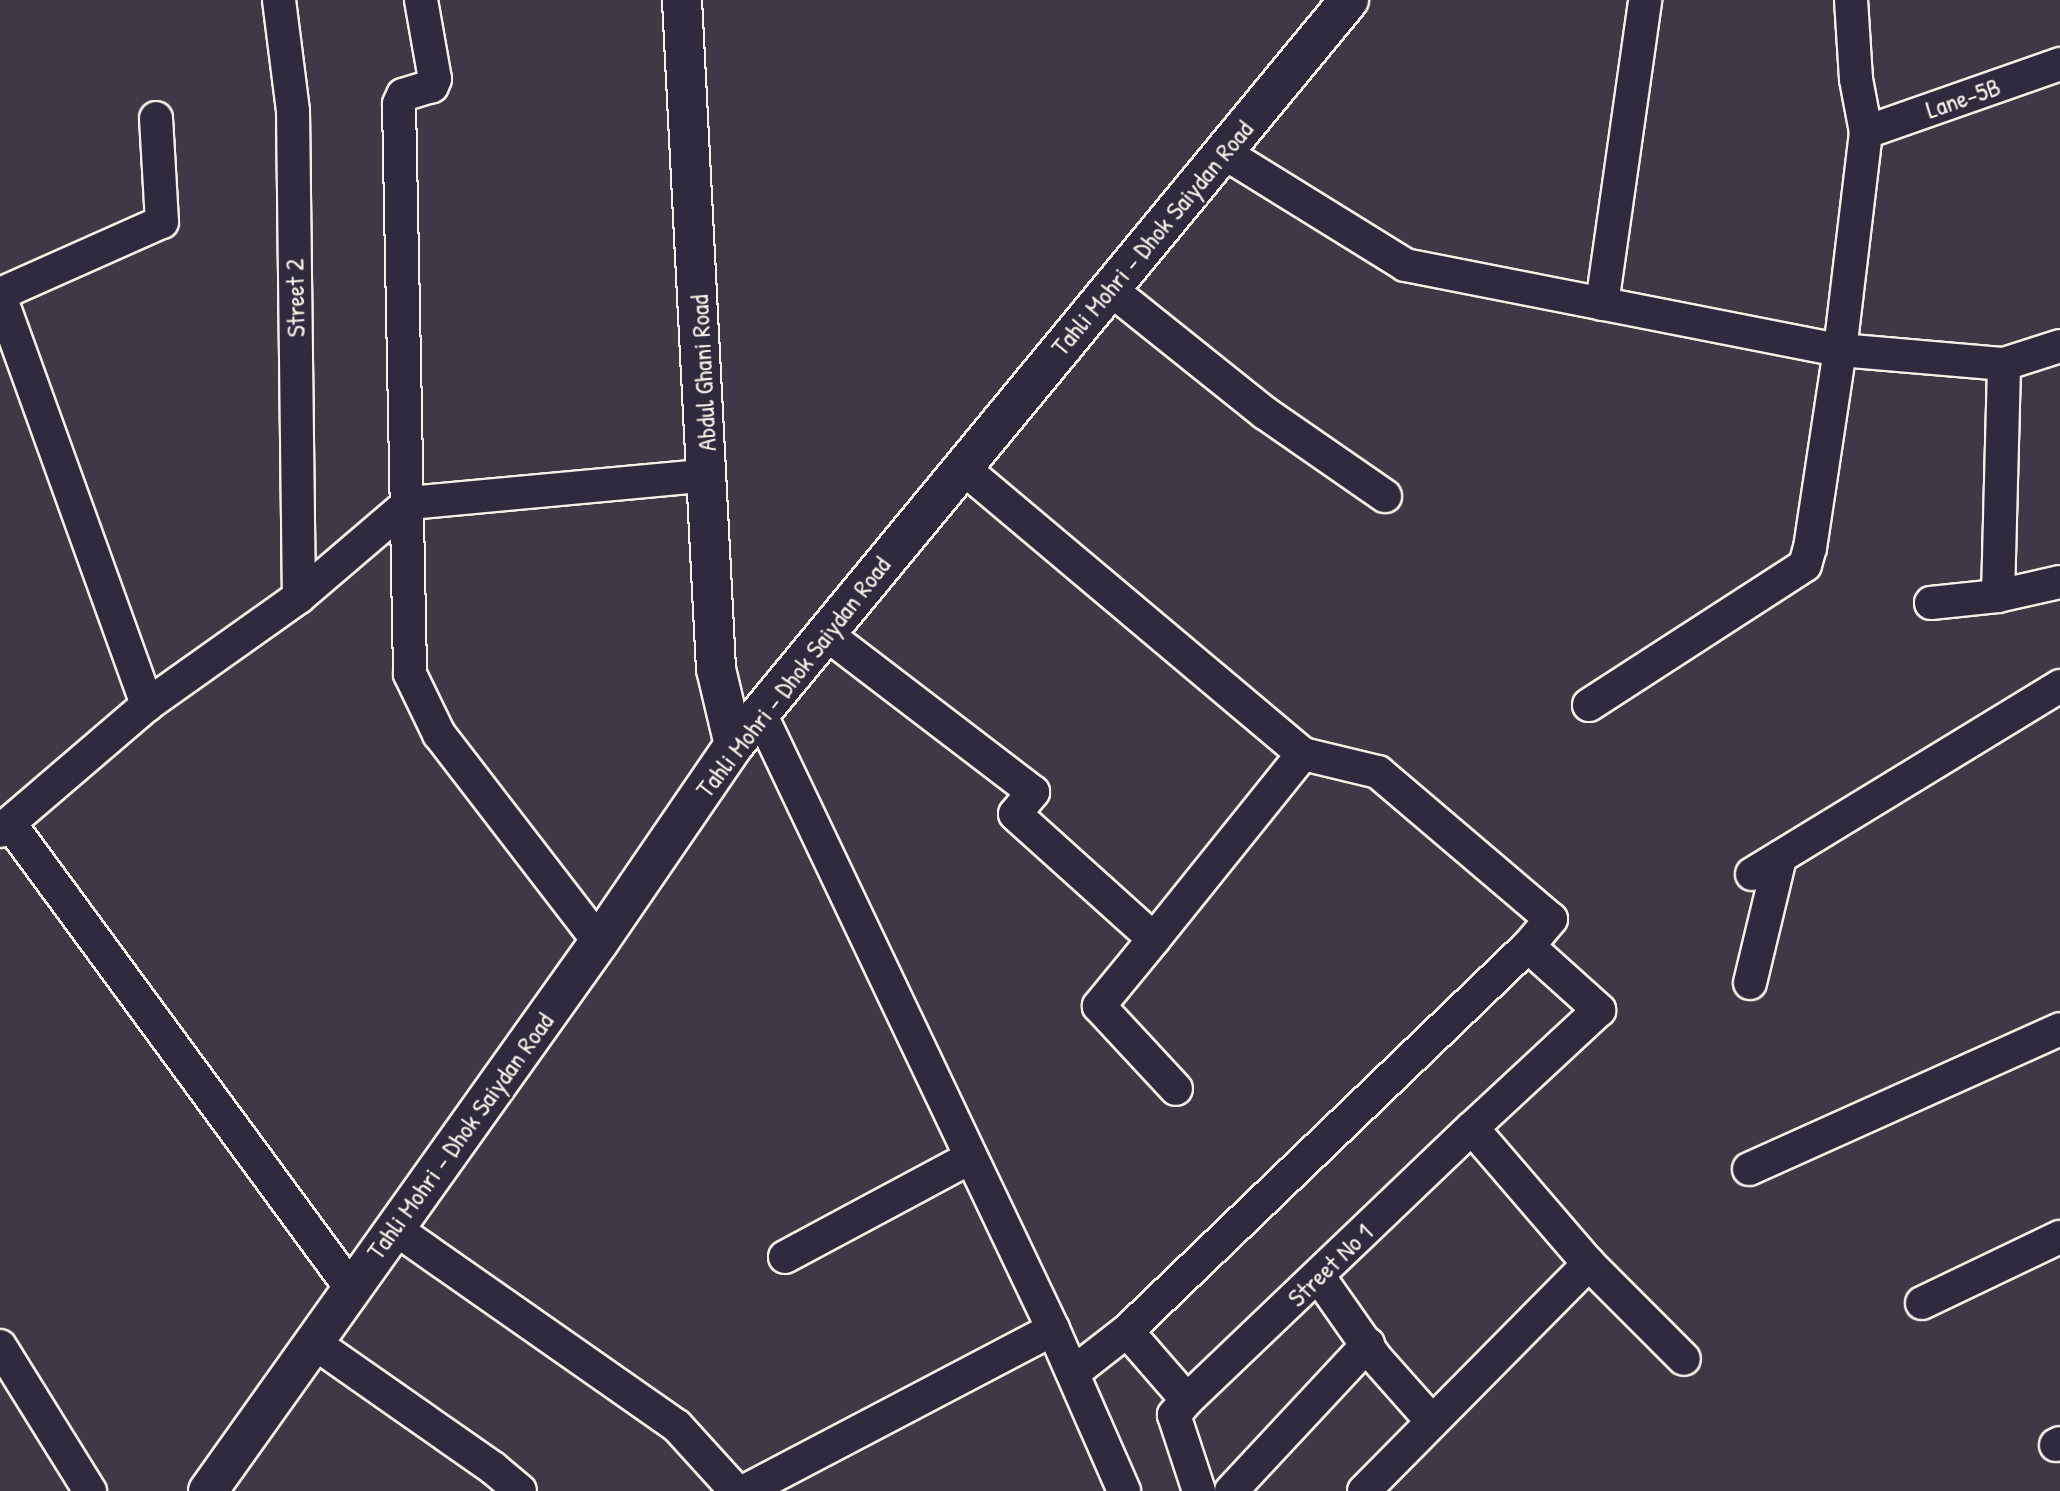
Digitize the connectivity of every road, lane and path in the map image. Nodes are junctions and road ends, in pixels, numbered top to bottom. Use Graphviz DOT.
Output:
graph roads {
  1 [pos="279,0"];
  2 [pos="421,0"];
  3 [pos="682,0"];
  4 [pos="1349,0"];
  5 [pos="1645,0"];
  6 [pos="1851,0"];
  7 [pos="2060,64"];
  8 [pos="156,118"];
  9 [pos="1866,132"];
  10 [pos="1223,152"];
  11 [pos="1110,289"];
  12 [pos="0,295"];
  13 [pos="1602,304"];
  14 [pos="2060,346"];
  15 [pos="1840,350"];
  16 [pos="2004,364"];
  17 [pos="962,467"];
  18 [pos="708,475"];
  19 [pos="1385,496"];
  20 [pos="409,503"];
  21 [pos="2060,582"];
  22 [pos="1998,596"];
  23 [pos="299,597"];
  24 [pos="1931,603"];
  25 [pos="825,633"];
  26 [pos="2060,687"];
  27 [pos="147,705"];
  28 [pos="1589,705"];
  29 [pos="760,713"];
  30 [pos="734,745"];
  31 [pos="1303,754"];
  32 [pos="5,827"];
  33 [pos="1780,858"];
  34 [pos="1752,874"];
  35 [pos="1154,939"];
  36 [pos="599,942"];
  37 [pos="1528,946"];
  38 [pos="1750,984"];
  39 [pos="2060,1029"];
  40 [pos="1176,1090"];
  41 [pos="1472,1128"];
  42 [pos="970,1158"];
  43 [pos="1749,1169"];
  44 [pos="394,1228"];
  45 [pos="2060,1237"];
  46 [pos="785,1258"];
  47 [pos="1589,1264"];
  48 [pos="1319,1277"];
  49 [pos="351,1288"];
  50 [pos="1922,1303"];
  51 [pos="1053,1329"];
  52 [pos="1127,1331"];
  53 [pos="313,1342"];
  54 [pos="1368,1344"];
  55 [pos="0,1346"];
  56 [pos="1684,1359"];
  57 [pos="1073,1373"];
  58 [pos="1187,1400"];
  59 [pos="1431,1420"];
  60 [pos="1378,1486"];
  61 [pos="90,1491"];
  62 [pos="208,1491"];
  63 [pos="520,1491"];
  64 [pos="736,1491"];
  65 [pos="746,1491"];
  66 [pos="1124,1491"];
  67 [pos="1199,1491"];
  68 [pos="1231,1491"];
  1 -- 23 [label="street, Street 2"];
  2 -- 20 [label="street"];
  3 -- 18 [label="street, Abdul Ghani Road"];
  4 -- 10 [label="street, Tahli Mohri - Dhok Saiydan Road"];
  5 -- 13 [label="street"];
  6 -- 9 [label="street"];
  7 -- 9 [label="street, Lane-5B"];
  8 -- 12 [label="street"];
  9 -- 15 [label="street"];
  10 -- 11 [label="street, Tahli Mohri - Dhok Saiydan Road"];
  10 -- 13 [label="street"];
  11 -- 17 [label="street, Tahli Mohri - Dhok Saiydan Road"];
  11 -- 19 [label="street"];
  12 -- 27 [label="street"];
  13 -- 15 [label="street"];
  14 -- 16 [label="street"];
  15 -- 16 [label="street"];
  15 -- 28 [label="street"];
  16 -- 22 [label="street"];
  17 -- 25 [label="street, Tahli Mohri - Dhok Saiydan Road"];
  17 -- 31 [label="street"];
  18 -- 20 [label="street"];
  18 -- 30 [label="street, Abdul Ghani Road"];
  20 -- 23 [label="street"];
  20 -- 36 [label="street"];
  21 -- 22 [label="street"];
  22 -- 24 [label="street"];
  23 -- 27 [label="street"];
  25 -- 29 [label="street, Tahli Mohri - Dhok Saiydan Road"];
  25 -- 35 [label="street"];
  26 -- 33 [label="street"];
  27 -- 32 [label="street"];
  29 -- 30 [label="street, Tahli Mohri - Dhok Saiydan Road"];
  29 -- 42 [label="street"];
  30 -- 36 [label="street, Tahli Mohri - Dhok Saiydan Road"];
  31 -- 35 [label="street"];
  31 -- 37 [label="street"];
  32 -- 49 [label="street"];
  33 -- 34 [label="street"];
  33 -- 38 [label="street"];
  35 -- 40 [label="street"];
  36 -- 44 [label="street, Tahli Mohri - Dhok Saiydan Road"];
  37 -- 41 [label="street, Street No 1"];
  37 -- 52 [label="street"];
  39 -- 43 [label="street"];
  41 -- 47 [label="street"];
  41 -- 48 [label="street, Street No 1"];
  42 -- 46 [label="street"];
  42 -- 51 [label="street"];
  44 -- 49 [label="street, Tahli Mohri - Dhok Saiydan Road"];
  44 -- 64 [label="street"];
  45 -- 50 [label="street"];
  47 -- 56 [label="street"];
  47 -- 59 [label="street"];
  48 -- 54 [label="street"];
  48 -- 58 [label="street, Street No 1"];
  49 -- 53 [label="street, Tahli Mohri - Dhok Saiydan Road"];
  51 -- 57 [label="street"];
  51 -- 65 [label="street"];
  52 -- 57 [label="street"];
  52 -- 58 [label="street"];
  53 -- 62 [label="street, Tahli Mohri - Dhok Saiydan Road"];
  53 -- 63 [label="street"];
  54 -- 59 [label="street"];
  54 -- 68 [label="street"];
  55 -- 61 [label="street"];
  57 -- 66 [label="street"];
  58 -- 67 [label="street"];
  59 -- 60 [label="street"];
}
